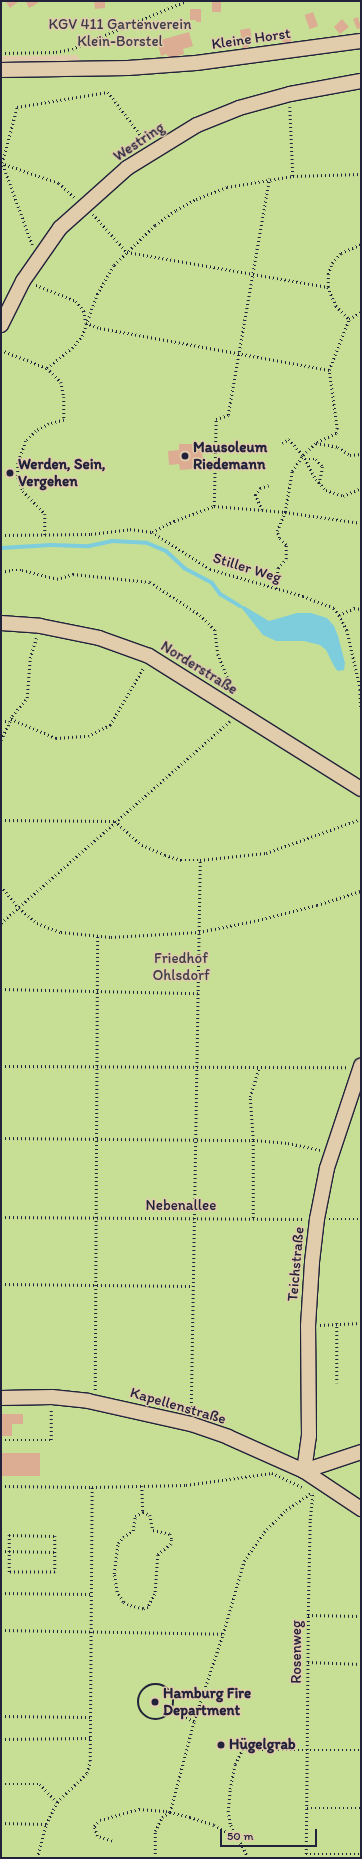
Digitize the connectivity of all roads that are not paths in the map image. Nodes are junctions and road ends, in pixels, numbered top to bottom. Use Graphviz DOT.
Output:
graph roads {
  1 [pos="361,41"];
  2 [pos="1,70"];
  3 [pos="361,81"];
  4 [pos="1,325"];
  5 [pos="1,623"];
  6 [pos="361,789"];
  7 [pos="361,1066"];
  8 [pos="1,1398"];
  9 [pos="361,1452"];
  10 [pos="304,1471"];
  11 [pos="361,1509"];
  1 -- 2 [label="street, Kleine Horst"];
  3 -- 4 [label="street, Westring"];
  5 -- 6 [label="street, Norderstraße"];
  7 -- 10 [label="street, Teichstraße"];
  8 -- 10 [label="street, Kapellenstraße"];
  9 -- 10 [label="street"];
  10 -- 11 [label="street, Kapellenstraße"];
}
